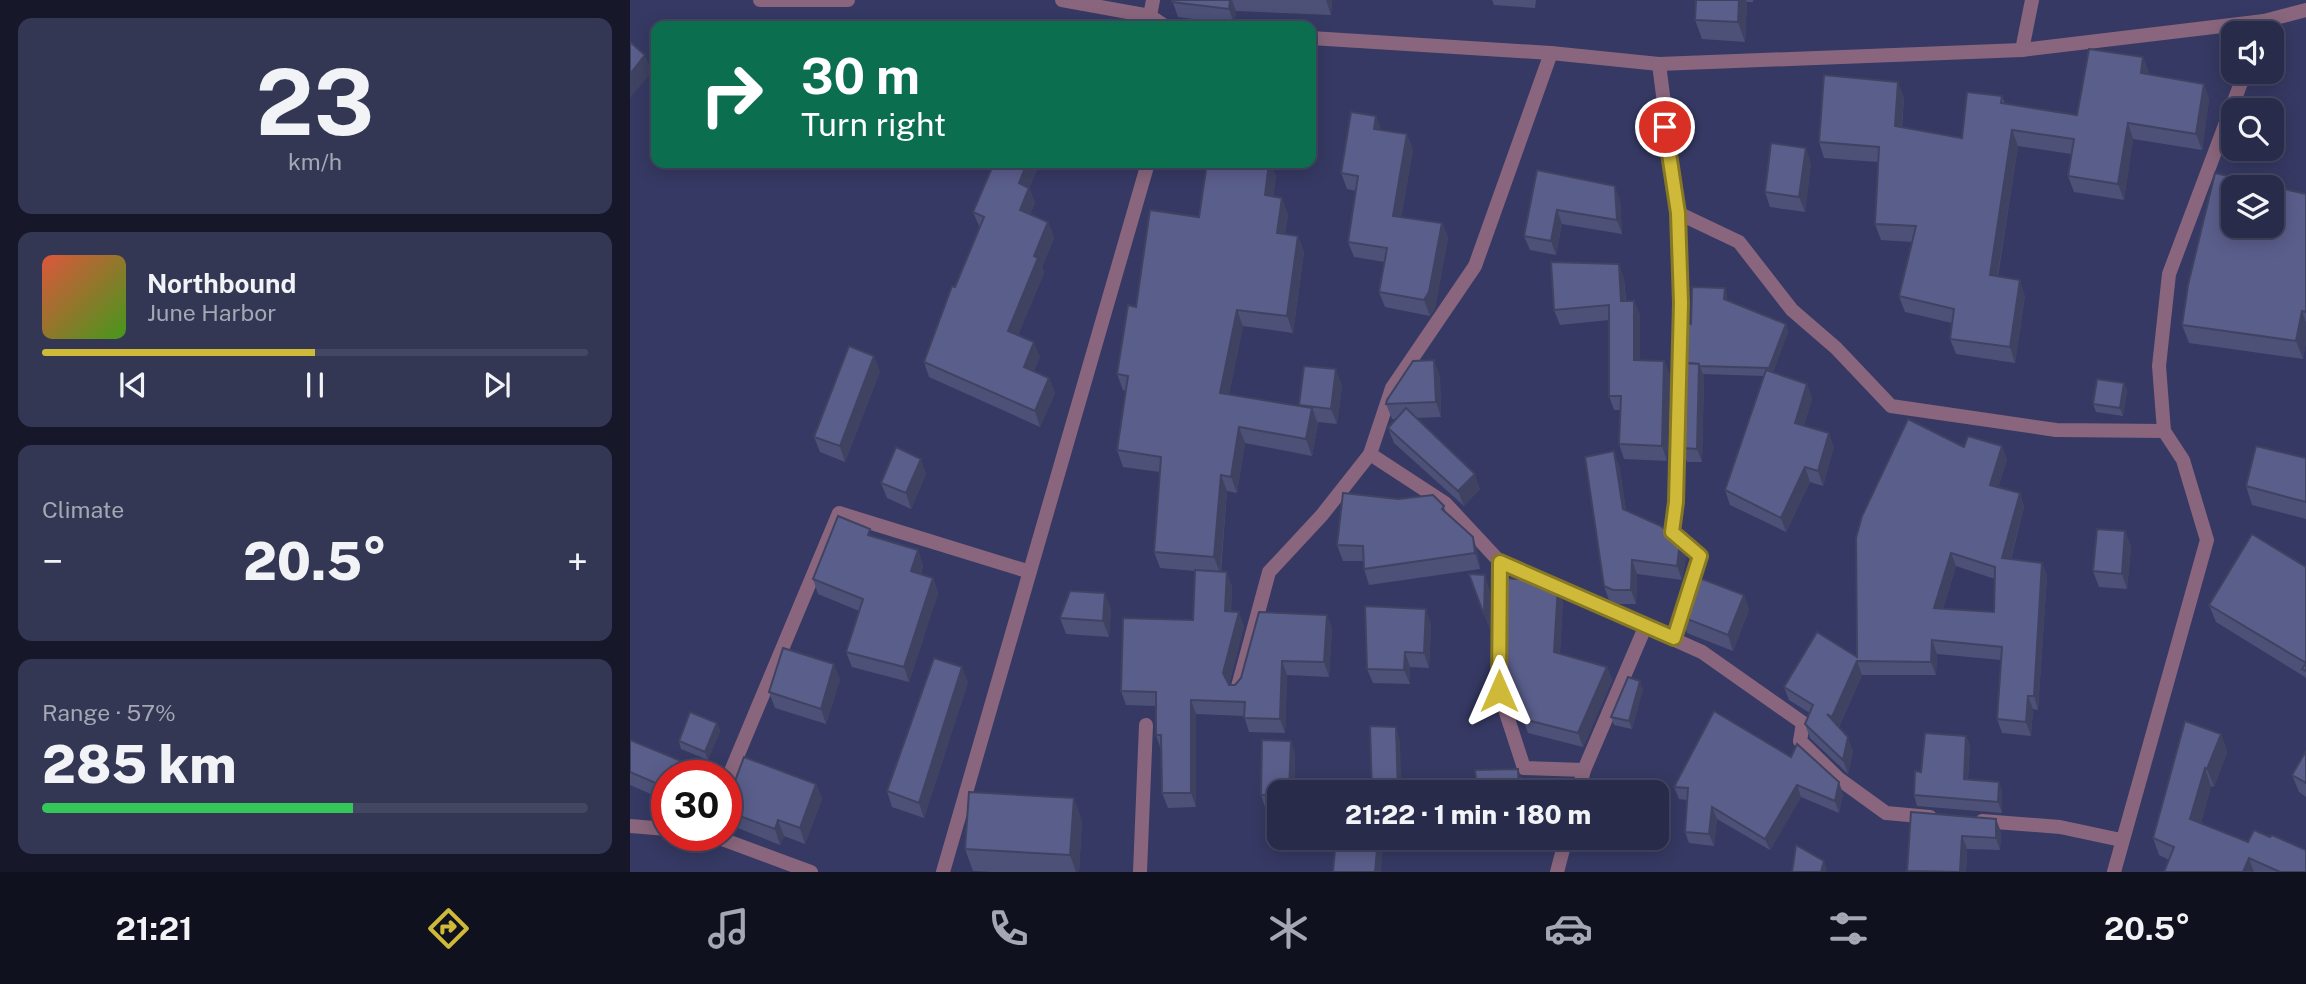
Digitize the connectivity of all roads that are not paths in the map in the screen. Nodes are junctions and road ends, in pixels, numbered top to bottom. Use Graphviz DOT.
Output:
graph roads {
  1 [pos="760,0"];
  2 [pos="848,0"];
  3 [pos="1062,0"];
  4 [pos="1153,0"];
  5 [pos="2032,0"];
  6 [pos="2306,10"];
  7 [pos="1150,16"];
  8 [pos="1158,21"];
  9 [pos="2278,21"];
  10 [pos="2221,31"];
  11 [pos="1316,38"];
  12 [pos="2022,50"];
  13 [pos="1551,53"];
  14 [pos="1659,64"];
  15 [pos="2240,84"];
  16 [pos="1147,168"];
  17 [pos="1678,213"];
  18 [pos="2164,431"];
  19 [pos="1370,454"];
  20 [pos="1500,562"];
  21 [pos="1027,572"];
  22 [pos="1646,625"];
  23 [pos="1674,638"];
  24 [pos="1237,690"];
  25 [pos="1146,725"];
  26 [pos="736,760"];
  27 [pos="1584,770"];
  28 [pos="1581,780"];
  29 [pos="1945,818"];
  30 [pos="1970,820"];
  31 [pos="630,826"];
  32 [pos="651,828"];
  33 [pos="2121,840"];
  34 [pos="742,849"];
  35 [pos="1563,850"];
  36 [pos="778,866"];
  37 [pos="811,872"];
  38 [pos="943,872"];
  39 [pos="1140,872"];
  40 [pos="1557,872"];
  41 [pos="2114,872"];
  1 -- 2 [label="street"];
  3 -- 7 [label="street"];
  4 -- 7 [label="street"];
  5 -- 12 [label="street"];
  6 -- 9 [label="street"];
  7 -- 8 [label="street"];
  10 -- 12 [label="street"];
  11 -- 13 [label="street"];
  12 -- 14 [label="street"];
  13 -- 14 [label="street"];
  13 -- 19 [label="street"];
  14 -- 17 [label="street"];
  15 -- 18 [label="street"];
  16 -- 21 [label="street"];
  17 -- 18 [label="street"];
  17 -- 23 [label="street"];
  18 -- 33 [label="street"];
  19 -- 20 [label="street"];
  19 -- 24 [label="street"];
  20 -- 22 [label="street"];
  20 -- 27 [label="street"];
  21 -- 26 [label="street"];
  21 -- 38 [label="street"];
  22 -- 23 [label="street"];
  22 -- 27 [label="street"];
  23 -- 29 [label="street"];
  25 -- 39 [label="street"];
  27 -- 28 [label="street"];
  30 -- 33 [label="street"];
  31 -- 32 [label="street"];
  33 -- 41 [label="street"];
  34 -- 36 [label="street"];
  35 -- 40 [label="street"];
  36 -- 37 [label="street"];
}
